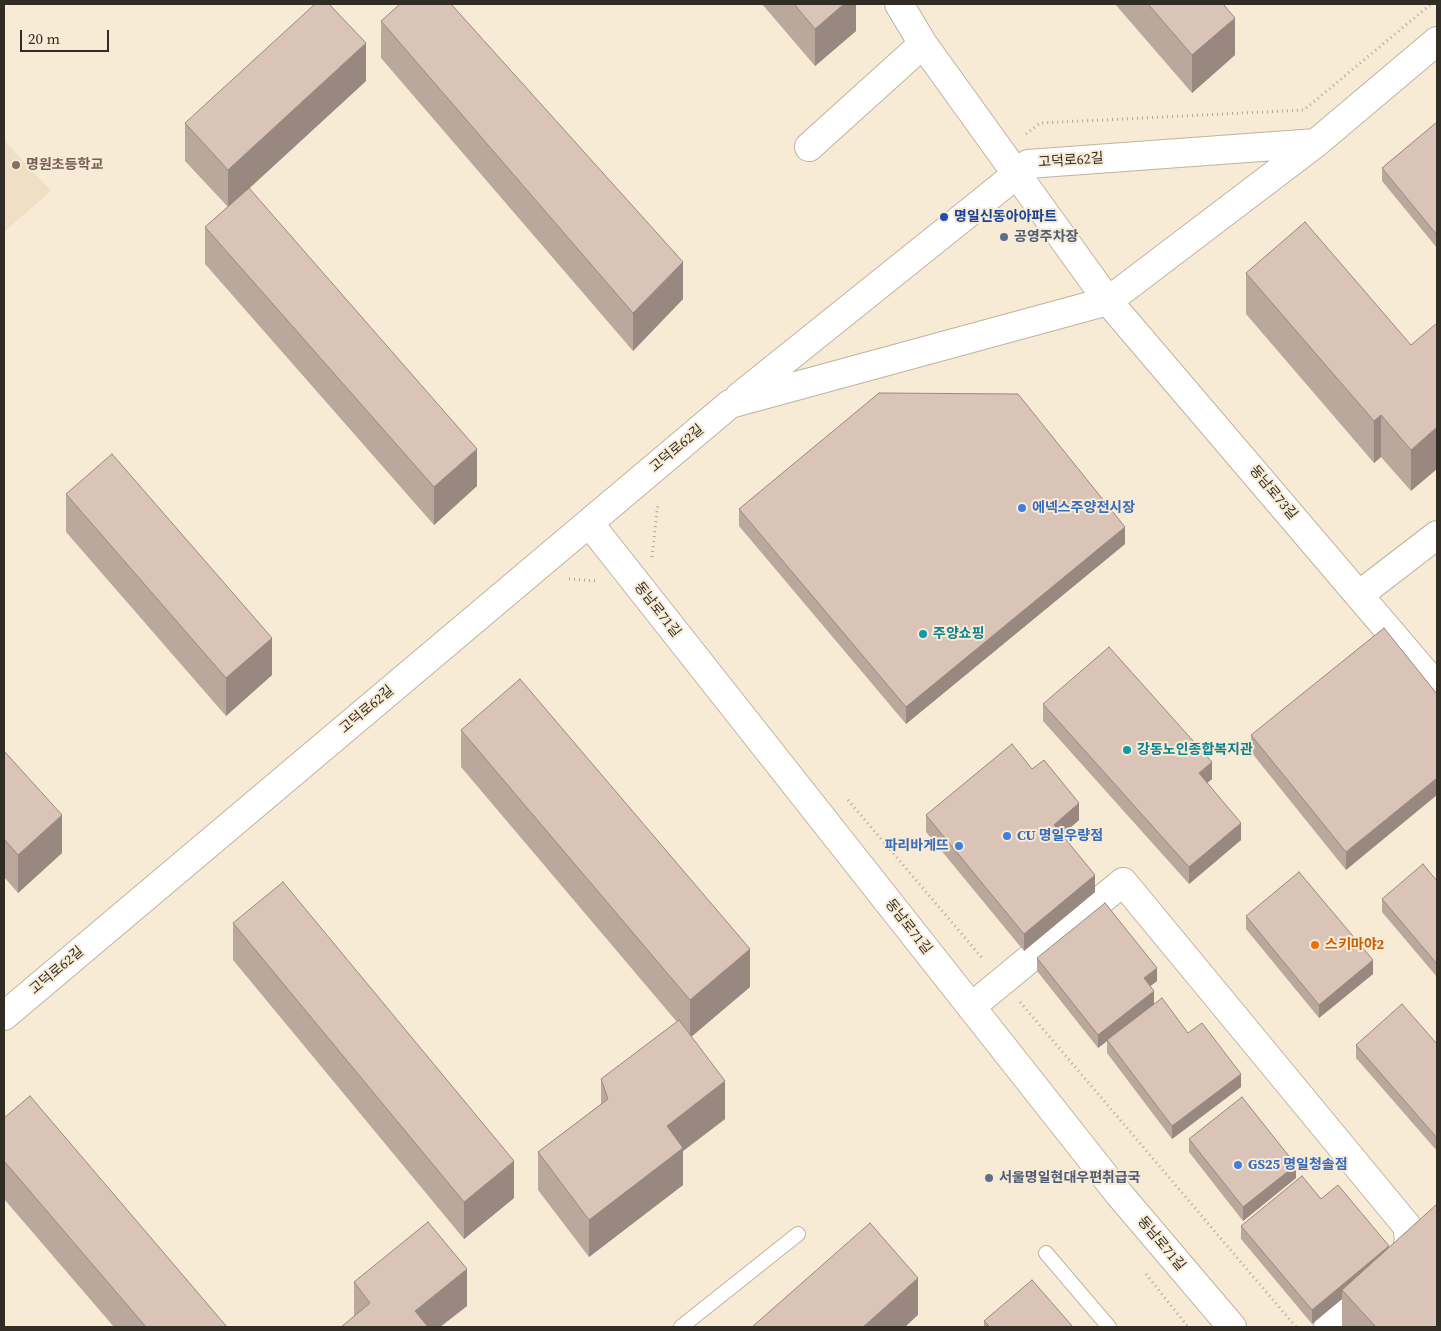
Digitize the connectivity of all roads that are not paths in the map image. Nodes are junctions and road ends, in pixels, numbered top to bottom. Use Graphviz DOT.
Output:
graph roads {
  1 [pos="899,4"];
  2 [pos="1437,41"];
  3 [pos="922,44"];
  4 [pos="1316,143"];
  5 [pos="809,147"];
  6 [pos="1017,174"];
  7 [pos="1108,300"];
  8 [pos="730,404"];
  9 [pos="589,523"];
  10 [pos="1437,535"];
  11 [pos="1359,595"];
  12 [pos="1437,687"];
  13 [pos="971,1007"];
  14 [pos="4,1016"];
  15 [pos="798,1234"];
  16 [pos="1046,1253"];
  17 [pos="681,1327"];
  18 [pos="1109,1327"];
  19 [pos="1232,1327"];
  20 [pos="1328,1327"];
  1 -- 3 [label="street, 동남로73길"];
  2 -- 4 [label="street, 고덕로62길"];
  3 -- 5 [label="street"];
  3 -- 6 [label="street, 동남로73길"];
  4 -- 6 [label="street, 고덕로62길"];
  4 -- 7 [label="street, 고덕로62길"];
  6 -- 7 [label="street, 동남로73길"];
  6 -- 8 [label="street, 고덕로62길"];
  7 -- 8 [label="street, 고덕로62길"];
  7 -- 11 [label="street, 동남로73길"];
  8 -- 9 [label="street, 고덕로62길"];
  9 -- 13 [label="street, 동남로71길"];
  9 -- 14 [label="street, 고덕로62길"];
  10 -- 11 [label="street"];
  11 -- 12 [label="street, 동남로73길"];
  13 -- 19 [label="street, 동남로71길"];
  13 -- 20 [label="street"];
  15 -- 17 [label="lane"];
  16 -- 18 [label="lane"];
}
